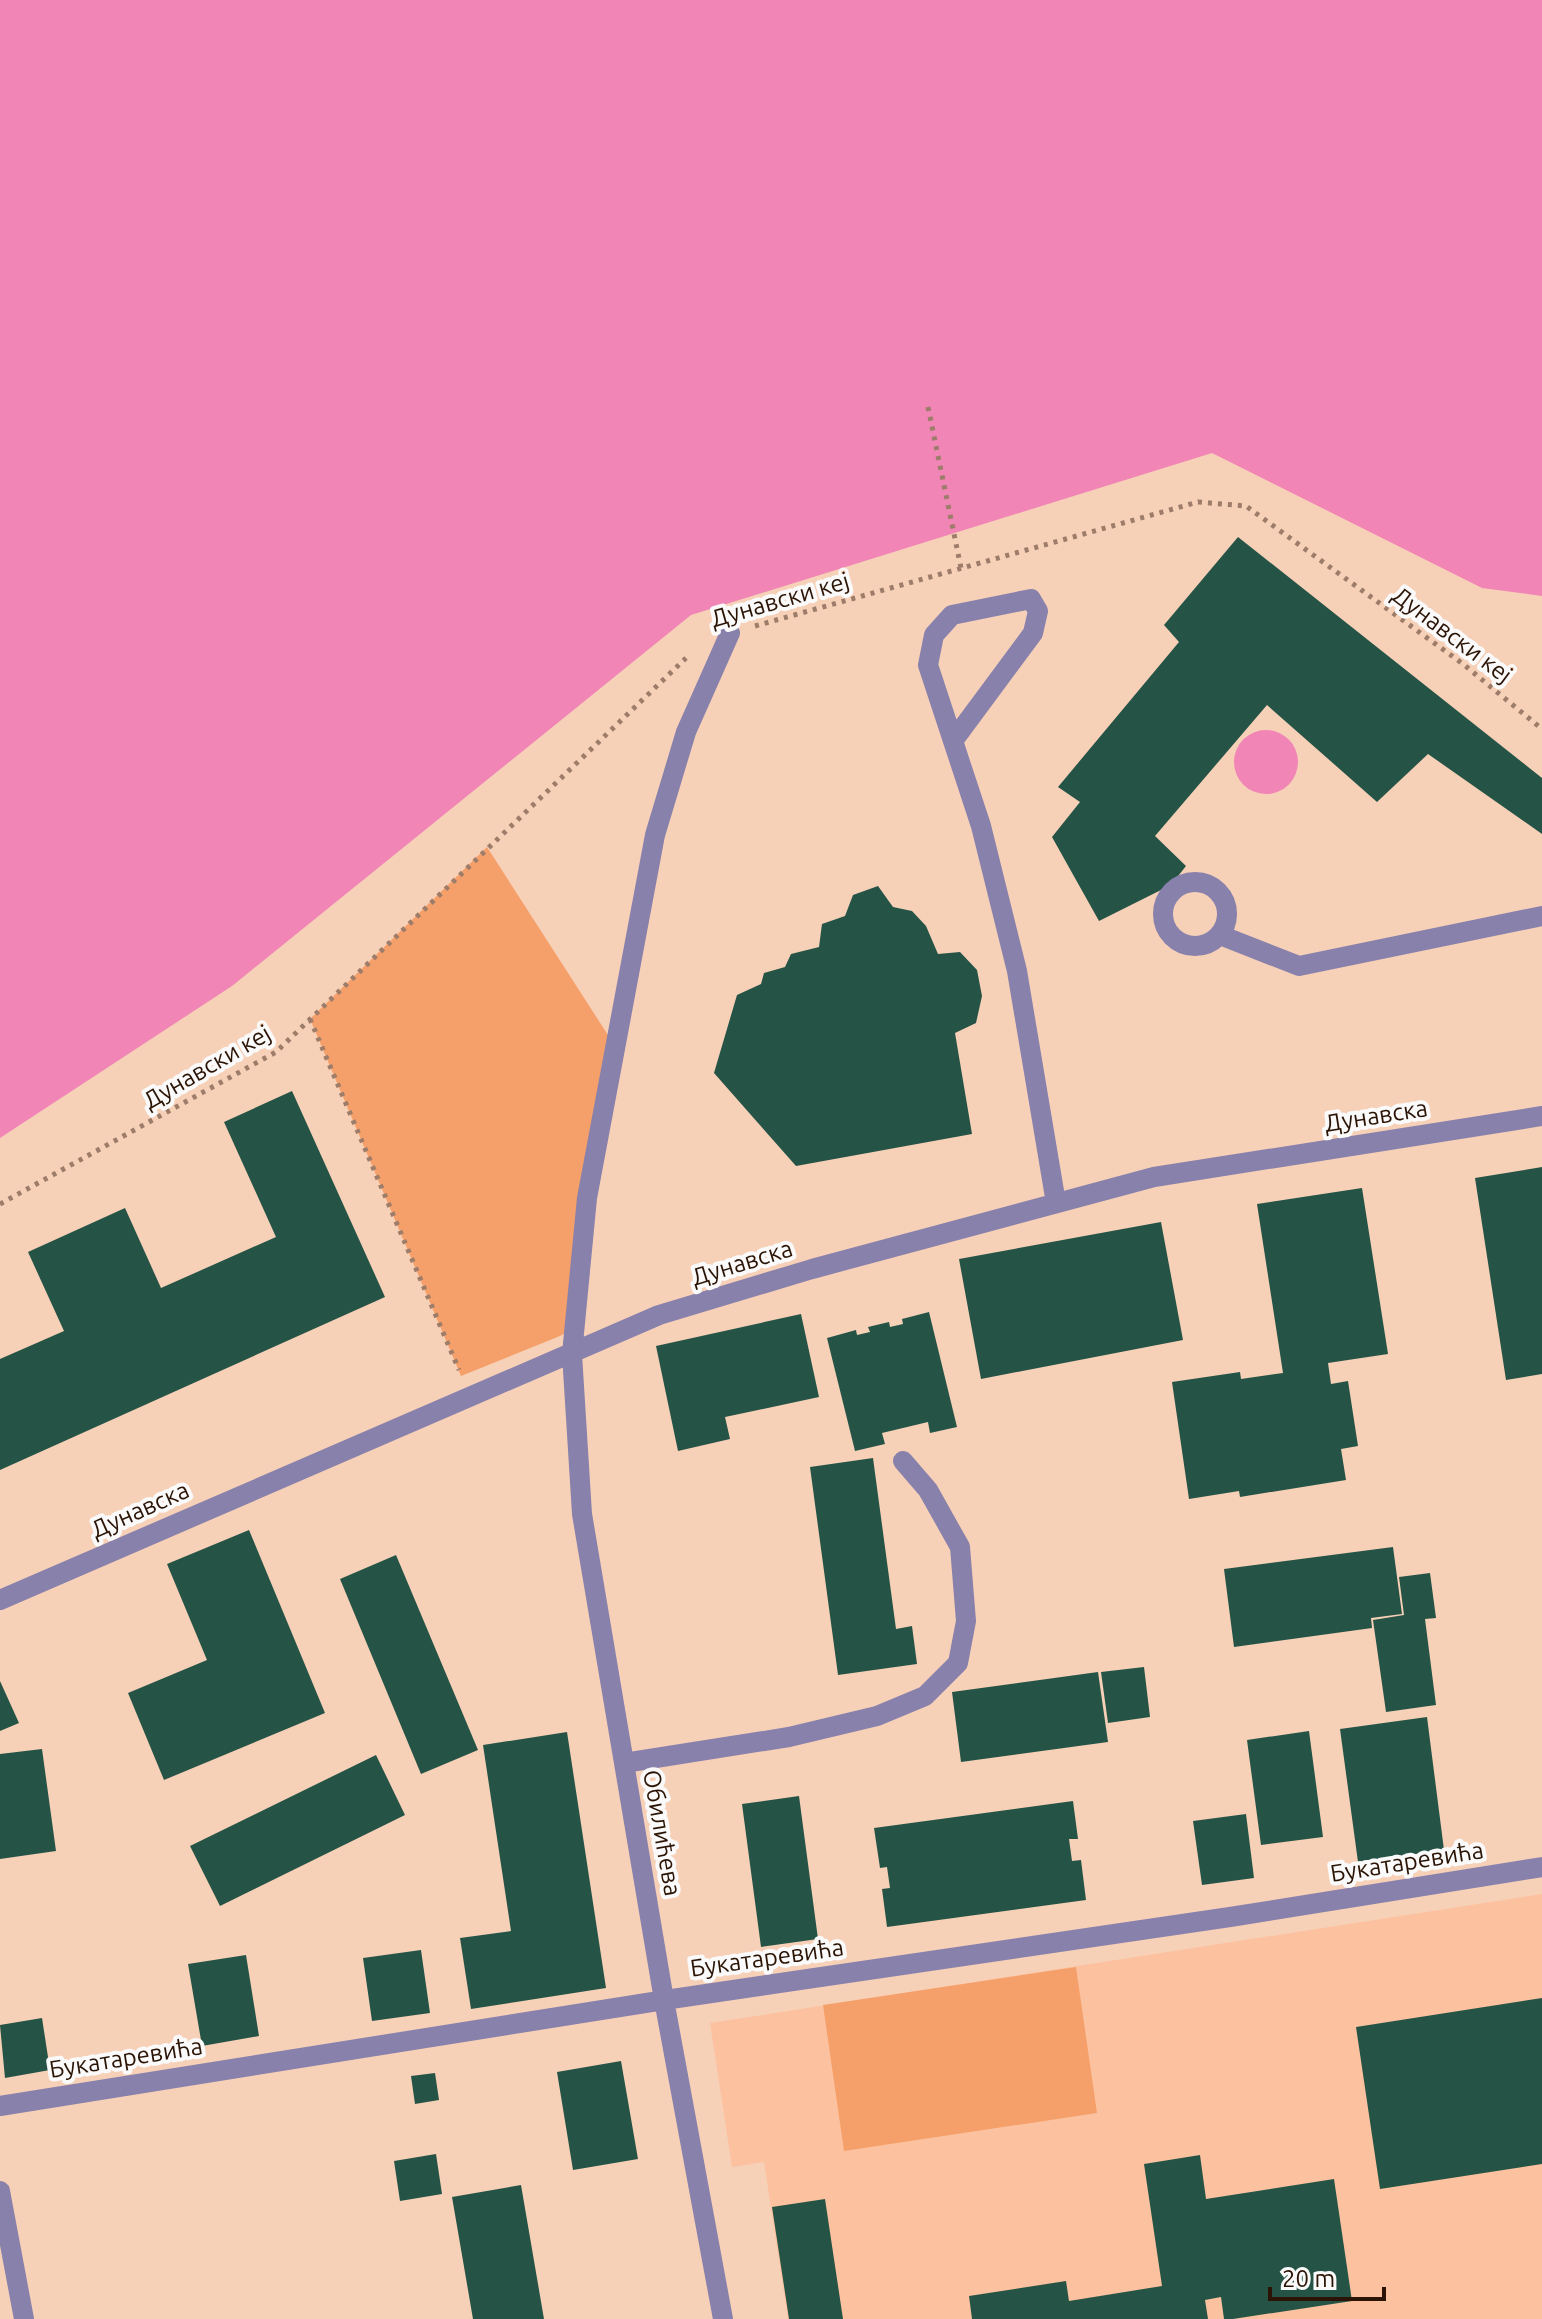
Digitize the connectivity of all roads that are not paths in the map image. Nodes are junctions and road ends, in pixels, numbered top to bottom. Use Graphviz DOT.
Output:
graph roads {
  1 [pos="730,633"];
  2 [pos="953,741"];
  3 [pos="1542,916"];
  4 [pos="1220,935"];
  5 [pos="1542,1116"];
  6 [pos="1056,1203"];
  7 [pos="572,1354"];
  8 [pos="903,1461"];
  9 [pos="0,1600"];
  10 [pos="624,1763"];
  11 [pos="1542,1867"];
  12 [pos="664,2000"];
  13 [pos="0,2106"];
  14 [pos="0,2191"];
  15 [pos="24,2319"];
  16 [pos="723,2319"];
  1 -- 7 [label="street, Обилићева"];
  2 -- 2 [label="street"];
  2 -- 6 [label="street"];
  3 -- 4 [label="street"];
  5 -- 6 [label="street, Дунавска"];
  6 -- 7 [label="street, Дунавска"];
  7 -- 9 [label="street, Дунавска"];
  7 -- 10 [label="street, Обилићева"];
  8 -- 10 [label="street"];
  10 -- 12 [label="street, Обилићева"];
  11 -- 12 [label="street, Букатаревића"];
  12 -- 13 [label="street, Букатаревића"];
  12 -- 16 [label="street, Обилићева"];
  14 -- 15 [label="street"];
}
